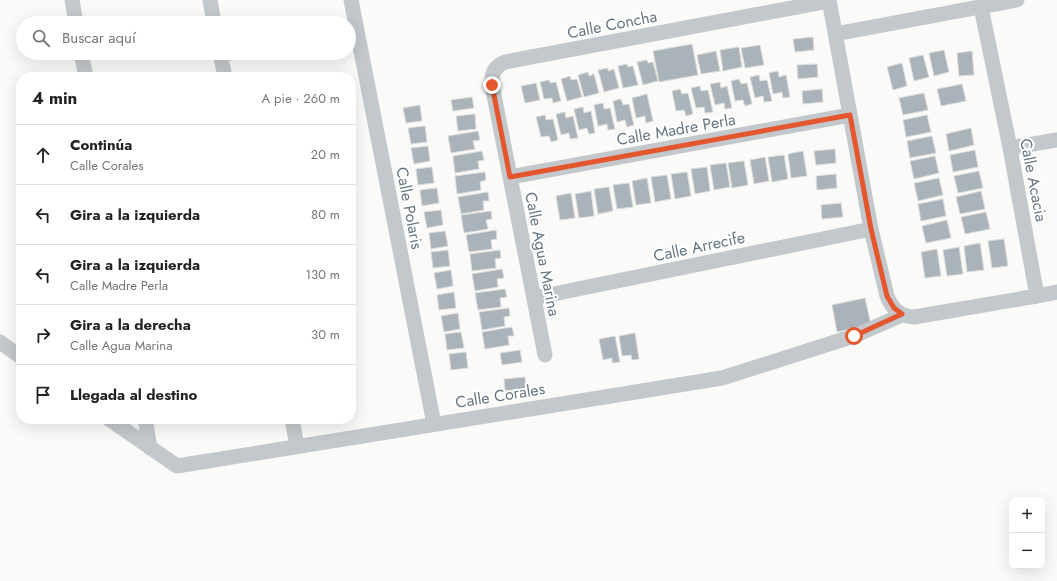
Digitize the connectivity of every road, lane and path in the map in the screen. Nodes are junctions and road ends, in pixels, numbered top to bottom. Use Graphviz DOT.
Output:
graph roads {
  1 [pos="72,0"];
  2 [pos="210,0"];
  3 [pos="351,0"];
  4 [pos="1018,0"];
  5 [pos="829,1"];
  6 [pos="981,7"];
  7 [pos="75,16"];
  8 [pos="213,16"];
  9 [pos="354,16"];
  10 [pos="356,26"];
  11 [pos="835,34"];
  12 [pos="83,60"];
  13 [pos="221,60"];
  14 [pos="497,67"];
  15 [pos="85,72"];
  16 [pos="224,72"];
  17 [pos="850,115"];
  18 [pos="1057,140"];
  19 [pos="1010,148"];
  20 [pos="510,177"];
  21 [pos="871,229"];
  22 [pos="1057,292"];
  23 [pos="1038,296"];
  24 [pos="534,298"];
  25 [pos="902,314"];
  26 [pos="0,342"];
  27 [pos="16,353"];
  28 [pos="545,355"];
  29 [pos="116,424"];
  30 [pos="146,424"];
  31 [pos="293,424"];
  32 [pos="434,424"];
  33 [pos="297,446"];
  34 [pos="150,448"];
  1 -- 7 [label="street"];
  2 -- 8 [label="street"];
  3 -- 9 [label="street, Calle Polaris"];
  4 -- 6 [label="street"];
  5 -- 11 [label="street"];
  5 -- 14 [label="street, Calle Concha"];
  6 -- 11 [label="street"];
  6 -- 19 [label="street, Calle Acacia"];
  10 -- 32 [label="street, Calle Polaris"];
  11 -- 17 [label="street"];
  12 -- 15 [label="street"];
  13 -- 16 [label="street"];
  14 -- 20 [label="street, Calle Agua Marina"];
  17 -- 20 [label="street, Calle Madre Perla"];
  17 -- 21 [label="street"];
  18 -- 19 [label="street"];
  19 -- 23 [label="street, Calle Acacia"];
  20 -- 24 [label="street, Calle Agua Marina"];
  21 -- 24 [label="street, Calle Arrecife"];
  21 -- 25 [label="street"];
  22 -- 23 [label="street"];
  23 -- 25 [label="street"];
  24 -- 28 [label="street, Calle Agua Marina"];
  25 -- 32 [label="street, Calle Corales"];
  26 -- 27 [label="street"];
  29 -- 34 [label="street, Calle Corales"];
  30 -- 34 [label="street"];
  31 -- 33 [label="street"];
  32 -- 33 [label="street, Calle Corales"];
  33 -- 34 [label="street, Calle Corales"];
}
